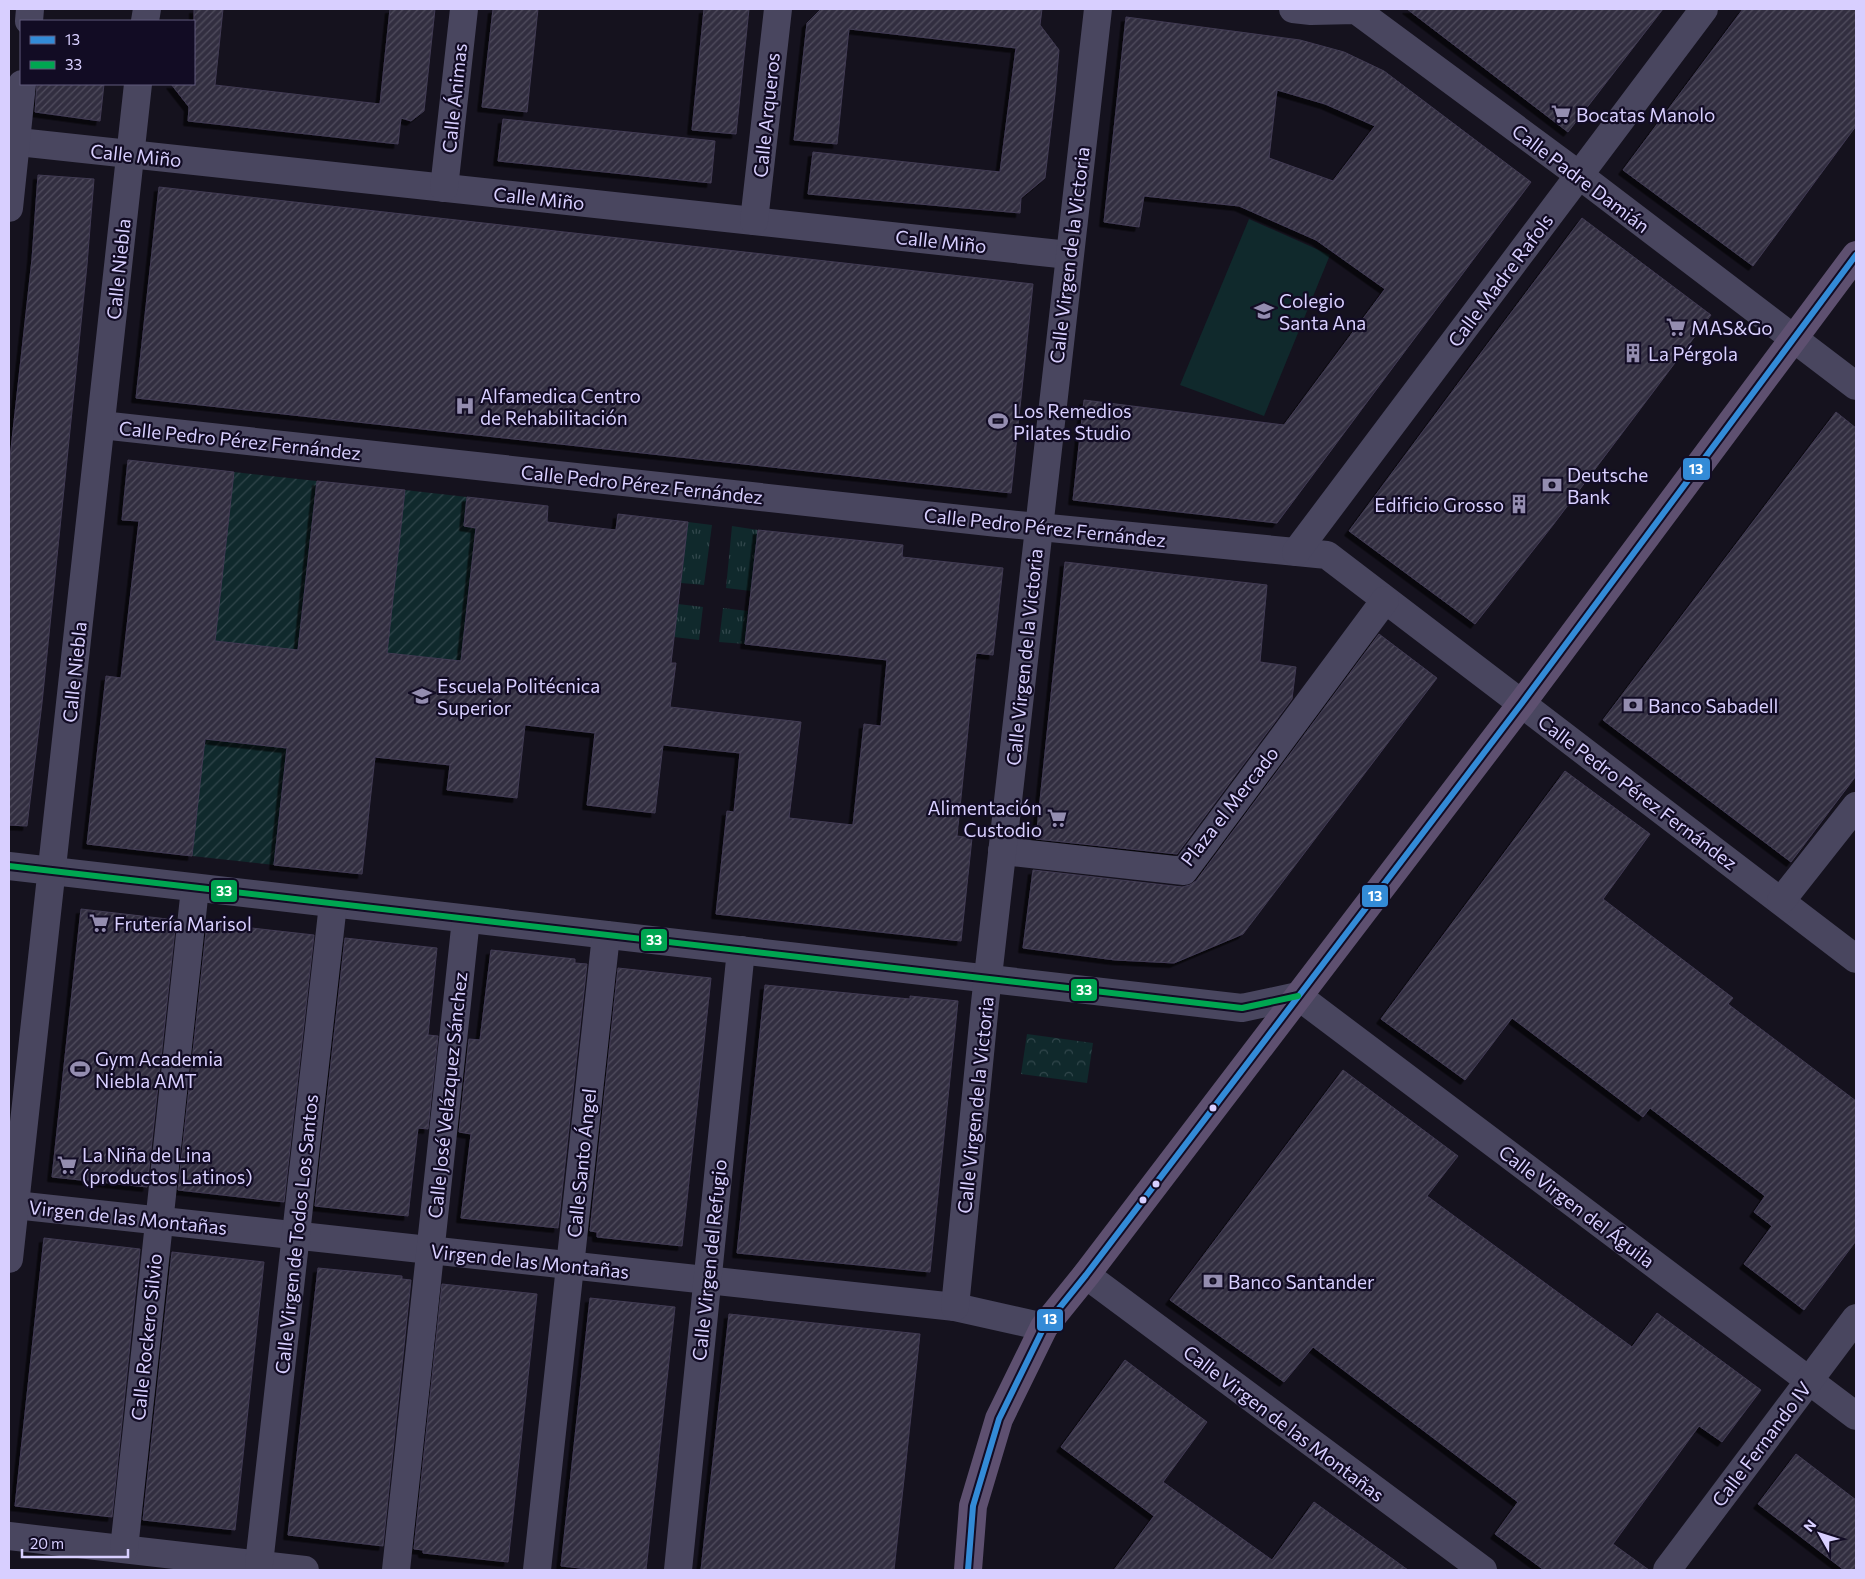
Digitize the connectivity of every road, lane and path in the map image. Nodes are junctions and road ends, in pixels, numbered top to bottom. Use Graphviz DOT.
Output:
graph roads {
  1 [pos="464,9"];
  2 [pos="778,9"];
  3 [pos="1098,9"];
  4 [pos="1704,9"];
  5 [pos="1305,10"];
  6 [pos="22,85"];
  7 [pos="138,85"];
  8 [pos="12,142"];
  9 [pos="131,154"];
  10 [pos="1579,175"];
  11 [pos="444,188"];
  12 [pos="9,208"];
  13 [pos="754,221"];
  14 [pos="1068,255"];
  15 [pos="1856,255"];
  16 [pos="1794,339"];
  17 [pos="1856,386"];
  18 [pos="101,424"];
  19 [pos="1039,527"];
  20 [pos="1296,552"];
  21 [pos="1385,600"];
  22 [pos="1522,703"];
  23 [pos="1856,806"];
  24 [pos="1002,851"];
  25 [pos="9,866"];
  26 [pos="52,871"];
  27 [pos="195,888"];
  28 [pos="1781,901"];
  29 [pos="333,904"];
  30 [pos="466,919"];
  31 [pos="606,935"];
  32 [pos="740,950"];
  33 [pos="1856,959"];
  34 [pos="988,978"];
  35 [pos="1298,996"];
  36 [pos="15,1205"];
  37 [pos="159,1220"];
  38 [pos="296,1236"];
  39 [pos="431,1250"];
  40 [pos="9,1259"];
  41 [pos="570,1265"];
  42 [pos="1086,1275"];
  43 [pos="707,1280"];
  44 [pos="955,1307"];
  45 [pos="1856,1318"];
  46 [pos="1044,1327"];
  47 [pos="1809,1381"];
  48 [pos="1856,1416"];
  49 [pos="9,1536"];
  50 [pos="124,1548"];
  51 [pos="259,1564"];
  52 [pos="305,1570"];
  53 [pos="396,1570"];
  54 [pos="537,1570"];
  55 [pos="678,1570"];
  56 [pos="968,1570"];
  57 [pos="1483,1570"];
  58 [pos="1666,1570"];
  1 -- 11 [label="street, Calle Ánimas"];
  2 -- 13 [label="street, Calle Arqueros"];
  3 -- 14 [label="street, Calle Virgen de la Victoria"];
  4 -- 10 [label="street, Calle Madre Rafols"];
  5 -- 10 [label="street, Calle Padre Damián"];
  6 -- 8 [label="street"];
  7 -- 9 [label="street, Calle Niebla"];
  8 -- 9 [label="street, Calle Miño"];
  8 -- 12 [label="street"];
  9 -- 11 [label="street, Calle Miño"];
  9 -- 18 [label="street, Calle Niebla"];
  10 -- 16 [label="street, Calle Padre Damián"];
  10 -- 20 [label="street, Calle Madre Rafols"];
  11 -- 13 [label="street, Calle Miño"];
  13 -- 14 [label="street, Calle Miño"];
  14 -- 19 [label="street, Calle Virgen de la Victoria"];
  15 -- 16 [label="main road"];
  16 -- 17 [label="street, Calle Padre Damián"];
  16 -- 22 [label="main road"];
  18 -- 19 [label="street, Calle Pedro Pérez Fernández"];
  18 -- 26 [label="street, Calle Niebla"];
  19 -- 20 [label="street, Calle Pedro Pérez Fernández"];
  19 -- 24 [label="street, Calle Virgen de la Victoria"];
  20 -- 21 [label="street, Calle Pedro Pérez Fernández"];
  21 -- 22 [label="street, Calle Pedro Pérez Fernández"];
  21 -- 24 [label="street, Plaza el Mercado"];
  22 -- 28 [label="street, Calle Pedro Pérez Fernández"];
  22 -- 35 [label="main road"];
  23 -- 28 [label="street"];
  24 -- 34 [label="street, Calle Virgen de la Victoria"];
  25 -- 26 [label="street"];
  26 -- 27 [label="street"];
  26 -- 36 [label="street, Calle Niebla"];
  27 -- 29 [label="street"];
  27 -- 37 [label="street, Calle Rockero Silvio"];
  28 -- 33 [label="street, Calle Pedro Pérez Fernández"];
  29 -- 30 [label="street"];
  29 -- 38 [label="street, Calle Virgen de Todos Los Santos"];
  30 -- 31 [label="street"];
  30 -- 39 [label="street, Calle José Velázquez Sánchez"];
  31 -- 32 [label="street"];
  31 -- 41 [label="street, Calle Santo Ángel"];
  32 -- 34 [label="street"];
  32 -- 43 [label="street, Calle Virgen del Refugio"];
  34 -- 35 [label="street"];
  34 -- 44 [label="street, Calle Virgen de la Victoria"];
  35 -- 42 [label="main road"];
  35 -- 47 [label="street, Calle Virgen del Águila"];
  36 -- 37 [label="street, Virgen de las Montañas"];
  36 -- 40 [label="street, Calle Niebla"];
  37 -- 38 [label="street, Virgen de las Montañas"];
  37 -- 50 [label="street, Calle Rockero Silvio"];
  38 -- 39 [label="street, Virgen de las Montañas"];
  38 -- 51 [label="street, Calle Virgen de Todos Los Santos"];
  39 -- 41 [label="street, Virgen de las Montañas"];
  39 -- 53 [label="street, Calle José Velázquez Sánchez"];
  41 -- 43 [label="street, Virgen de las Montañas"];
  41 -- 54 [label="street, Calle Santo Ángel"];
  42 -- 46 [label="main road"];
  42 -- 57 [label="street, Calle Virgen de las Montañas"];
  43 -- 44 [label="street, Virgen de las Montañas"];
  43 -- 55 [label="street, Calle Virgen del Refugio"];
  44 -- 46 [label="street, Virgen de las Montañas"];
  45 -- 47 [label="street, Calle Fernando IV"];
  46 -- 56 [label="main road"];
  47 -- 48 [label="street, Calle Virgen del Águila"];
  47 -- 58 [label="street, Calle Fernando IV"];
  49 -- 50 [label="street"];
  50 -- 51 [label="street"];
  51 -- 52 [label="street"];
}
